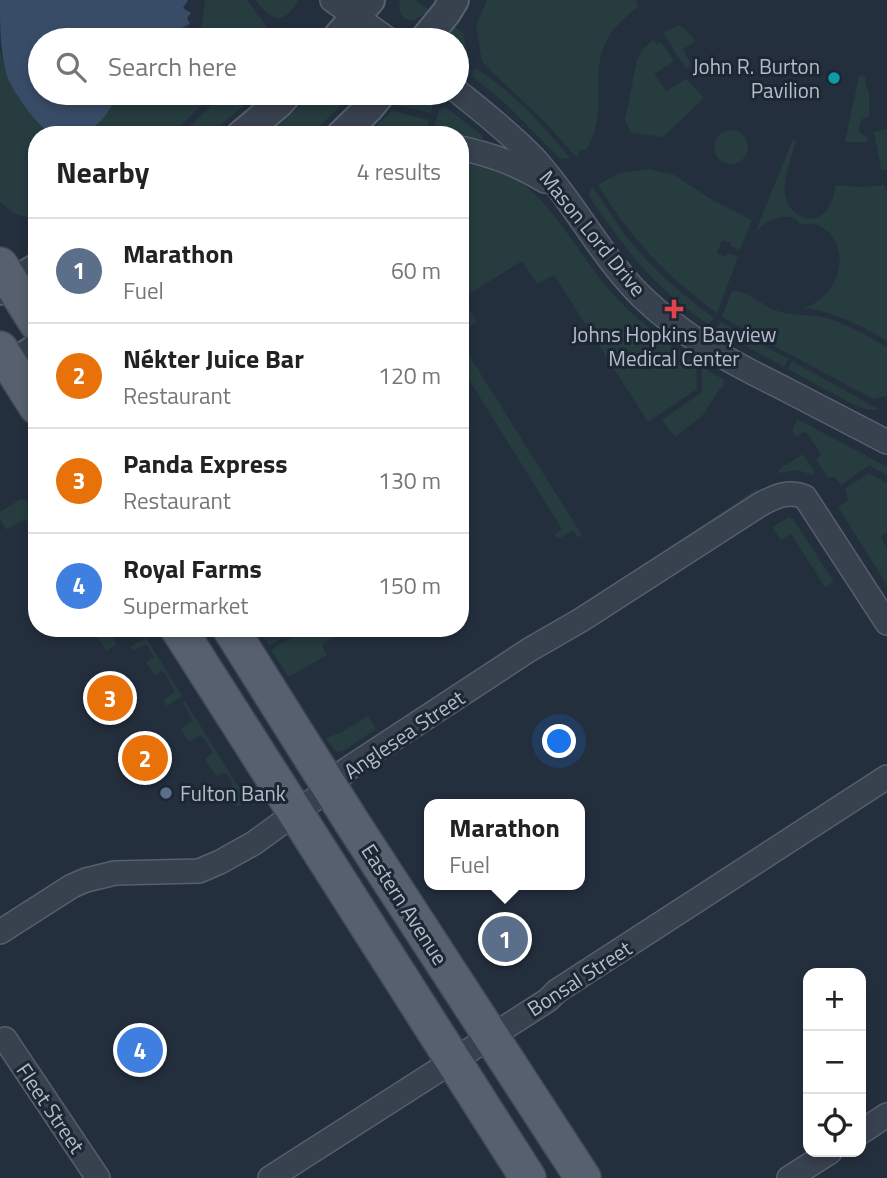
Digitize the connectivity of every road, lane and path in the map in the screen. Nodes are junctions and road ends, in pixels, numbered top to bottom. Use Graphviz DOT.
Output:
graph roads {
  1 [pos="332,0"];
  2 [pos="454,0"];
  3 [pos="363,8"];
  4 [pos="346,28"];
  5 [pos="379,28"];
  6 [pos="434,28"];
  7 [pos="469,101"];
  8 [pos="277,105"];
  9 [pos="371,105"];
  10 [pos="252,126"];
  11 [pos="350,126"];
  12 [pos="469,150"];
  13 [pos="559,189"];
  14 [pos="12,276"];
  15 [pos="28,306"];
  16 [pos="12,358"];
  17 [pos="28,389"];
  18 [pos="887,442"];
  19 [pos="887,623"];
  20 [pos="184,637"];
  21 [pos="236,637"];
  22 [pos="887,778"];
  23 [pos="330,788"];
  24 [pos="296,813"];
  25 [pos="0,932"];
  26 [pos="490,1036"];
  27 [pos="5,1039"];
  28 [pos="453,1060"];
  29 [pos="887,1115"];
  30 [pos="866,1129"];
  31 [pos="822,1157"];
  32 [pos="98,1178"];
  33 [pos="270,1178"];
  34 [pos="528,1178"];
  35 [pos="583,1178"];
  36 [pos="789,1178"];
  1 -- 3 [label="street"];
  2 -- 6 [label="street"];
  3 -- 4 [label="street"];
  3 -- 5 [label="street"];
  7 -- 13 [label="street, Mason Lord Drive"];
  8 -- 10 [label="street"];
  9 -- 11 [label="street"];
  12 -- 13 [label="street"];
  13 -- 18 [label="street, Mason Lord Drive"];
  14 -- 15 [label="main road"];
  16 -- 17 [label="main road"];
  19 -- 23 [label="street, Anglesea Street"];
  20 -- 24 [label="main road, Eastern Avenue"];
  21 -- 23 [label="main road, Eastern Avenue"];
  22 -- 26 [label="street, Bonsal Street"];
  23 -- 24 [label="street, Anglesea Street"];
  23 -- 26 [label="main road, Eastern Avenue"];
  24 -- 25 [label="street, Anglesea Street"];
  24 -- 28 [label="main road, Eastern Avenue"];
  26 -- 28 [label="street, Bonsal Street"];
  26 -- 35 [label="main road, Eastern Avenue"];
  27 -- 32 [label="street, Fleet Street"];
  28 -- 33 [label="street, Bonsal Street"];
  28 -- 34 [label="main road, Eastern Avenue"];
  29 -- 30 [label="street"];
  31 -- 36 [label="street"];
}
